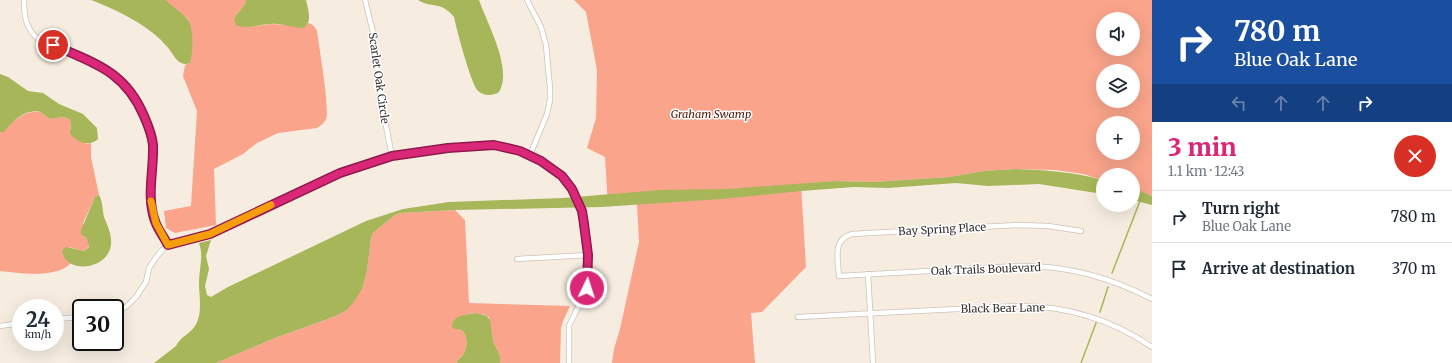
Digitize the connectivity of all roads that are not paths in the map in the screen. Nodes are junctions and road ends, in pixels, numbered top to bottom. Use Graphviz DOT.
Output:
graph roads {
  1 [pos="365,0"];
  2 [pos="527,0"];
  3 [pos="24,1"];
  4 [pos="530,155"];
  5 [pos="392,156"];
  6 [pos="1081,231"];
  7 [pos="168,245"];
  8 [pos="588,255"];
  9 [pos="517,259"];
  10 [pos="868,274"];
  11 [pos="839,276"];
  12 [pos="1152,300"];
  13 [pos="124,307"];
  14 [pos="870,314"];
  15 [pos="798,318"];
  16 [pos="12,324"];
  17 [pos="0,326"];
  18 [pos="1152,347"];
  19 [pos="569,363"];
  20 [pos="873,363"];
  1 -- 5 [label="street, Scarlet Oak Circle"];
  2 -- 4 [label="street"];
  3 -- 7 [label="street"];
  4 -- 5 [label="street"];
  4 -- 8 [label="street"];
  5 -- 7 [label="street"];
  6 -- 11 [label="street, Bay Spring Place"];
  7 -- 13 [label="street"];
  8 -- 9 [label="street"];
  8 -- 19 [label="street"];
  10 -- 11 [label="street, Oak Trails Boulevard"];
  10 -- 12 [label="street, Oak Trails Boulevard"];
  10 -- 14 [label="street"];
  14 -- 15 [label="street, Black Bear Lane"];
  14 -- 18 [label="street, Black Bear Lane"];
  14 -- 20 [label="street"];
  16 -- 17 [label="street"];
}
